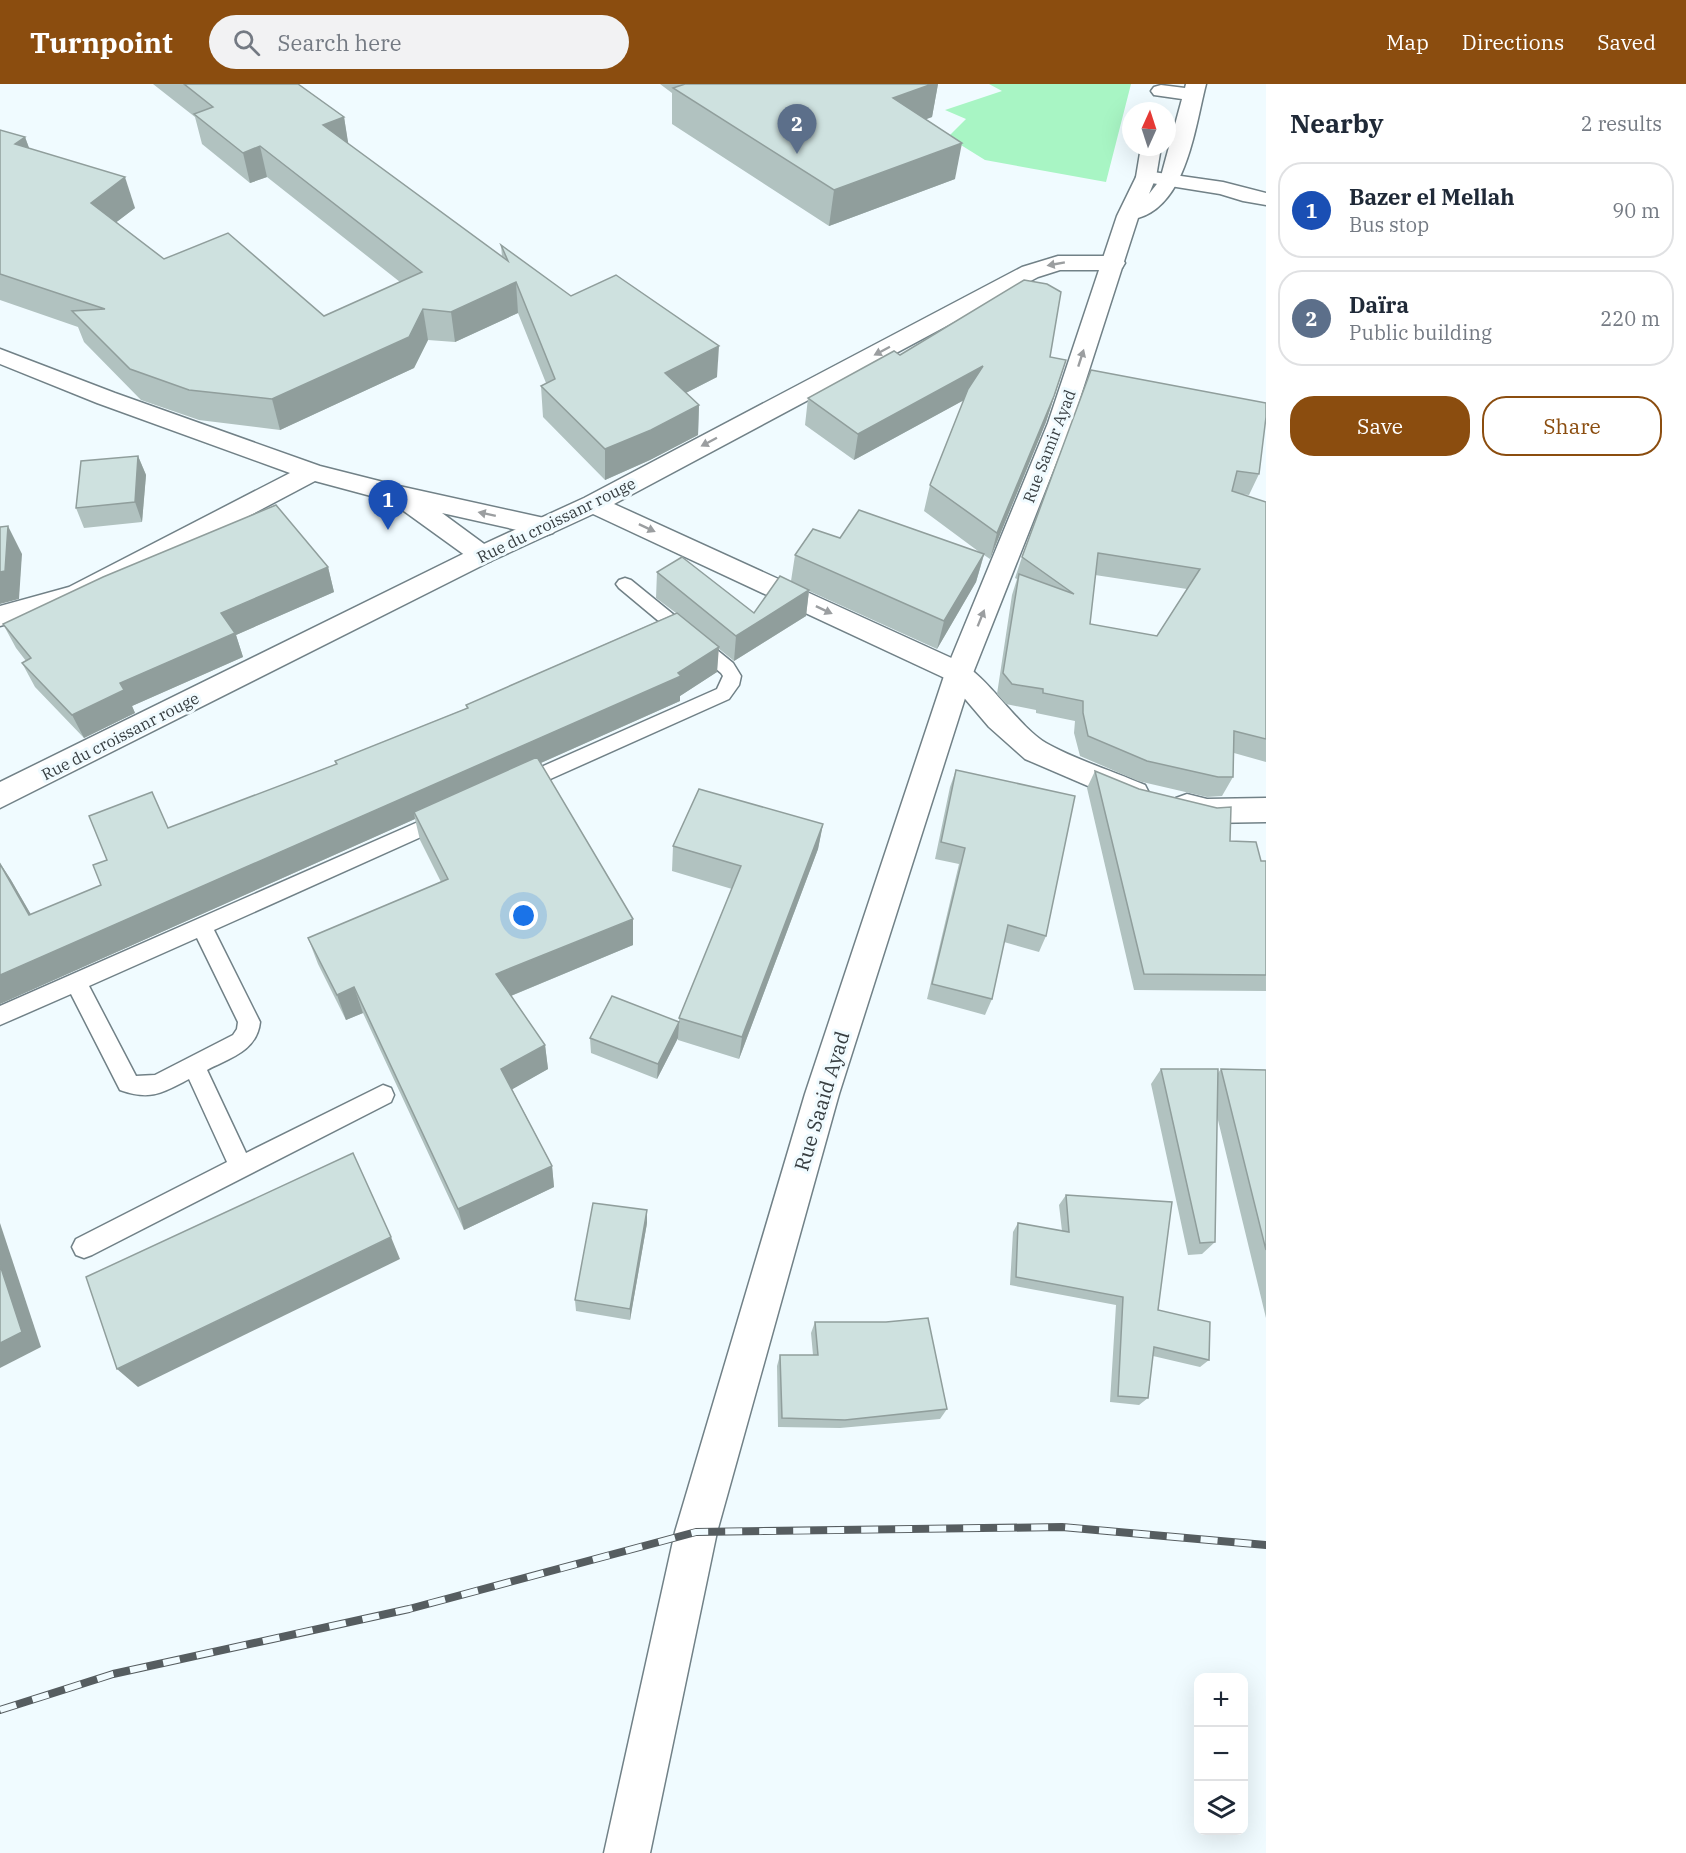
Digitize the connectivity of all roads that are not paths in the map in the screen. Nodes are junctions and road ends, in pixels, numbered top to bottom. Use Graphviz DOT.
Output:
graph roads {
  1 [pos="1162,88"];
  2 [pos="1195,90"];
  3 [pos="1151,156"];
  4 [pos="1153,187"];
  5 [pos="1258,198"];
  6 [pos="1114,263"];
  7 [pos="0,356"];
  8 [pos="312,472"];
  9 [pos="399,495"];
  10 [pos="593,504"];
  11 [pos="544,527"];
  12 [pos="482,555"];
  13 [pos="625,584"];
  14 [pos="0,616"];
  15 [pos="959,673"];
  16 [pos="506,791"];
  17 [pos="0,796"];
  18 [pos="463,810"];
  19 [pos="1266,810"];
  20 [pos="202,926"];
  21 [pos="76,982"];
  22 [pos="0,1016"];
  23 [pos="194,1065"];
  24 [pos="383,1095"];
  25 [pos="241,1167"];
  26 [pos="84,1247"];
  27 [pos="627,1853"];
  1 -- 2 [label="street"];
  2 -- 4 [label="street, Rue Samir Ayad"];
  3 -- 4 [label="street, Rue Samir Ayad"];
  4 -- 5 [label="street"];
  4 -- 6 [label="street, Rue Samir Ayad"];
  6 -- 10 [label="street, Rue du croissanr rouge, one-way"];
  15 -- 6 [label="street, Rue Samir Ayad, one-way"];
  7 -- 8 [label="street"];
  8 -- 9 [label="street"];
  8 -- 14 [label="street"];
  11 -- 9 [label="street, one-way"];
  9 -- 12 [label="street"];
  10 -- 11 [label="street, Rue du croissanr rouge"];
  10 -- 15 [label="street, one-way"];
  11 -- 12 [label="street, Rue du croissanr rouge"];
  12 -- 17 [label="street, Rue du croissanr rouge"];
  13 -- 16 [label="lane"];
  15 -- 19 [label="street"];
  15 -- 27 [label="street, Rue Saaid Ayad"];
  18 -- 20 [label="lane"];
  20 -- 21 [label="lane"];
  20 -- 23 [label="lane"];
  21 -- 22 [label="lane"];
  21 -- 23 [label="lane"];
  23 -- 25 [label="lane"];
  24 -- 25 [label="lane"];
  25 -- 26 [label="lane"];
}
